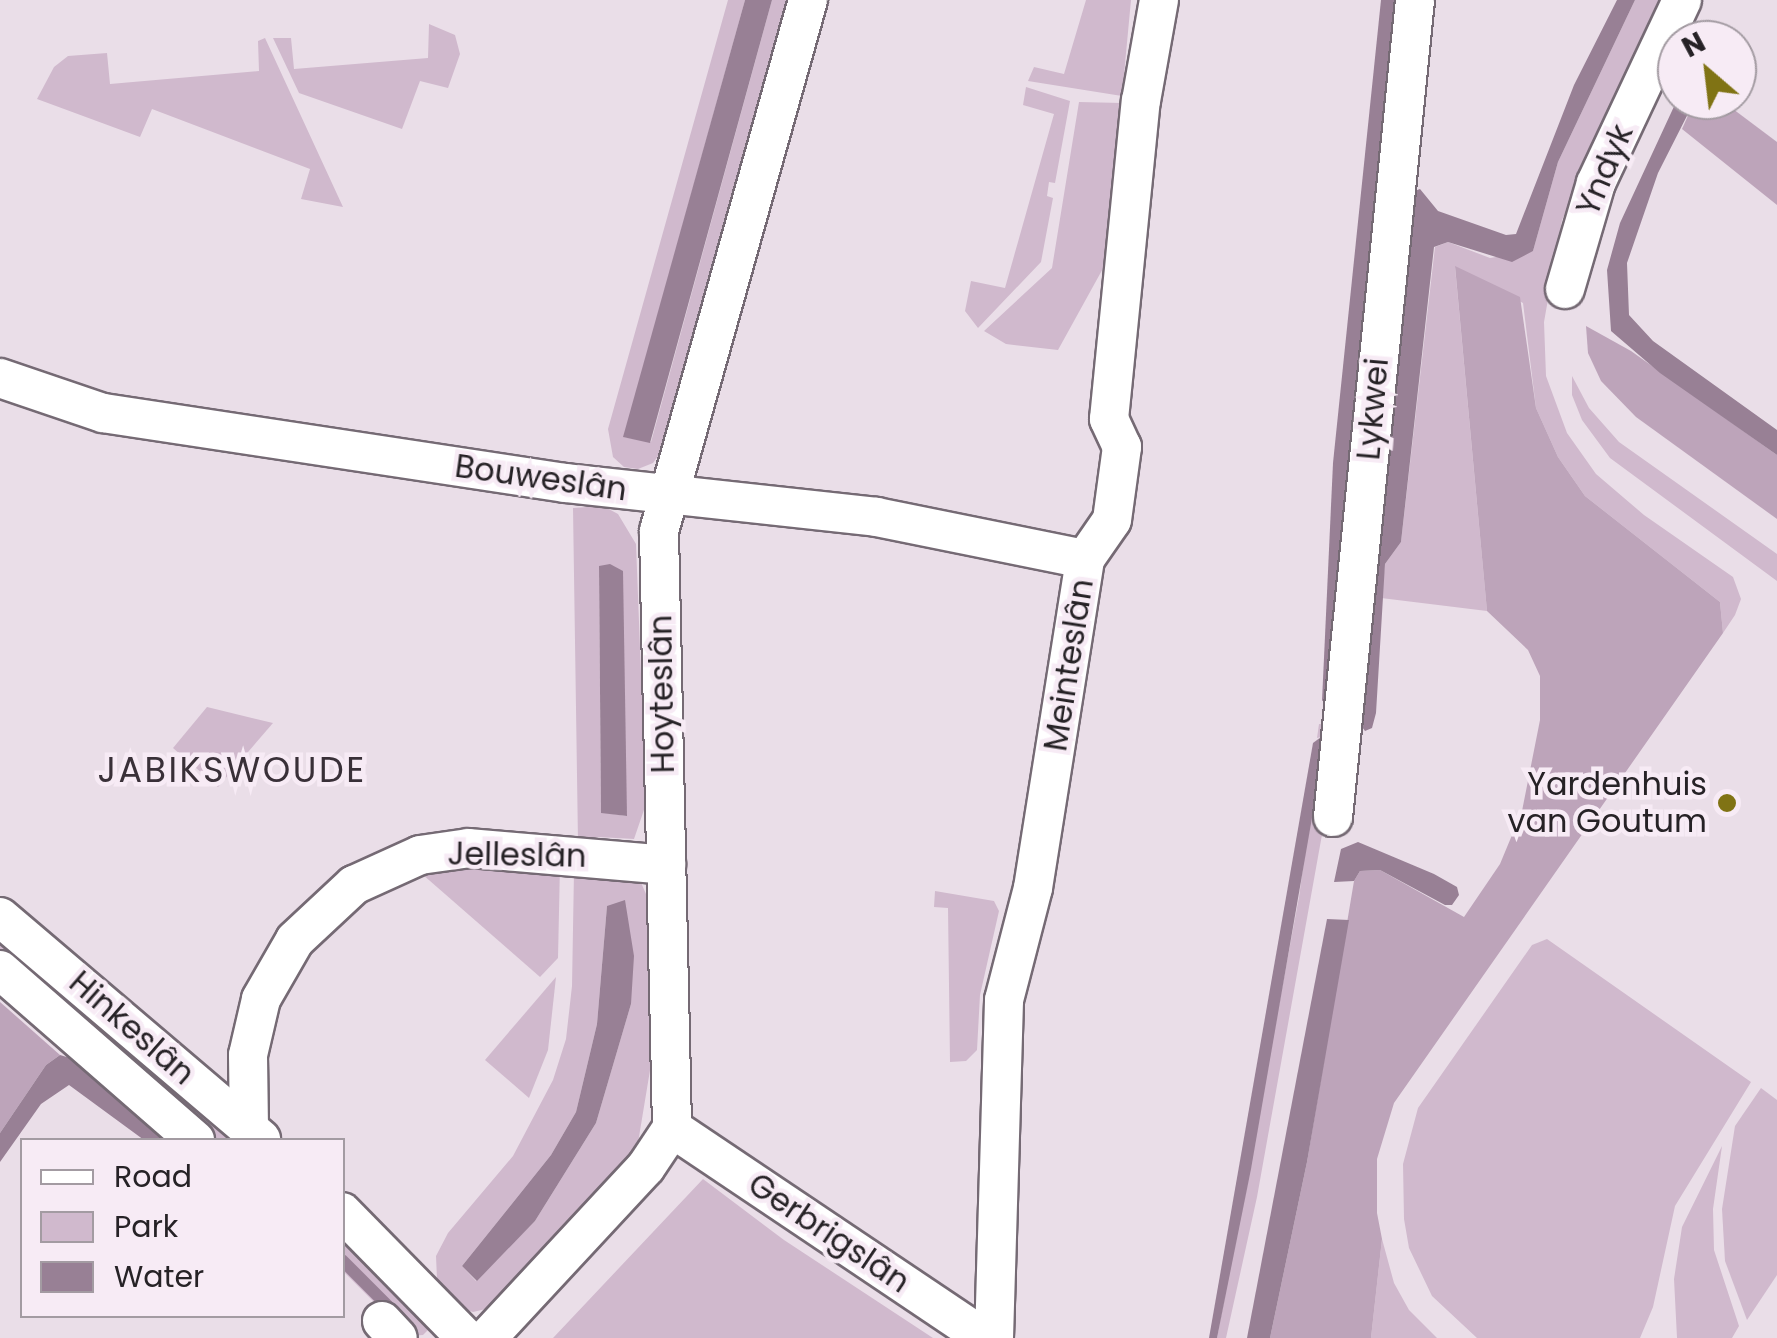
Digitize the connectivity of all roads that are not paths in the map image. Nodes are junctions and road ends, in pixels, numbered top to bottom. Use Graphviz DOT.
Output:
graph roads {
  1 [pos="808,0"];
  2 [pos="1159,0"];
  3 [pos="1415,0"];
  4 [pos="1682,0"];
  5 [pos="1565,289"];
  6 [pos="0,378"];
  7 [pos="669,496"];
  8 [pos="1086,559"];
  9 [pos="1333,817"];
  10 [pos="666,865"];
  11 [pos="0,917"];
  12 [pos="0,970"];
  13 [pos="672,1128"];
  14 [pos="256,1134"];
  15 [pos="193,1138"];
  16 [pos="345,1215"];
  17 [pos="466,1338"];
  18 [pos="487,1338"];
  19 [pos="986,1338"];
  20 [pos="994,1338"];
  1 -- 7 [label="street, Hoyteslân"];
  2 -- 8 [label="street, Meinteslân"];
  3 -- 9 [label="street, Lykwei"];
  4 -- 5 [label="street, Yndyk"];
  6 -- 7 [label="street, Bouweslân"];
  7 -- 8 [label="street, Bouweslân"];
  7 -- 10 [label="street, Hoyteslân"];
  8 -- 20 [label="street, Meinteslân"];
  10 -- 13 [label="street, Hoyteslân"];
  10 -- 14 [label="street, Jelleslân"];
  11 -- 14 [label="street, Hinkeslân"];
  12 -- 15 [label="street"];
  13 -- 18 [label="street"];
  13 -- 19 [label="street, Gerbrigslân"];
  16 -- 17 [label="street"];
}
